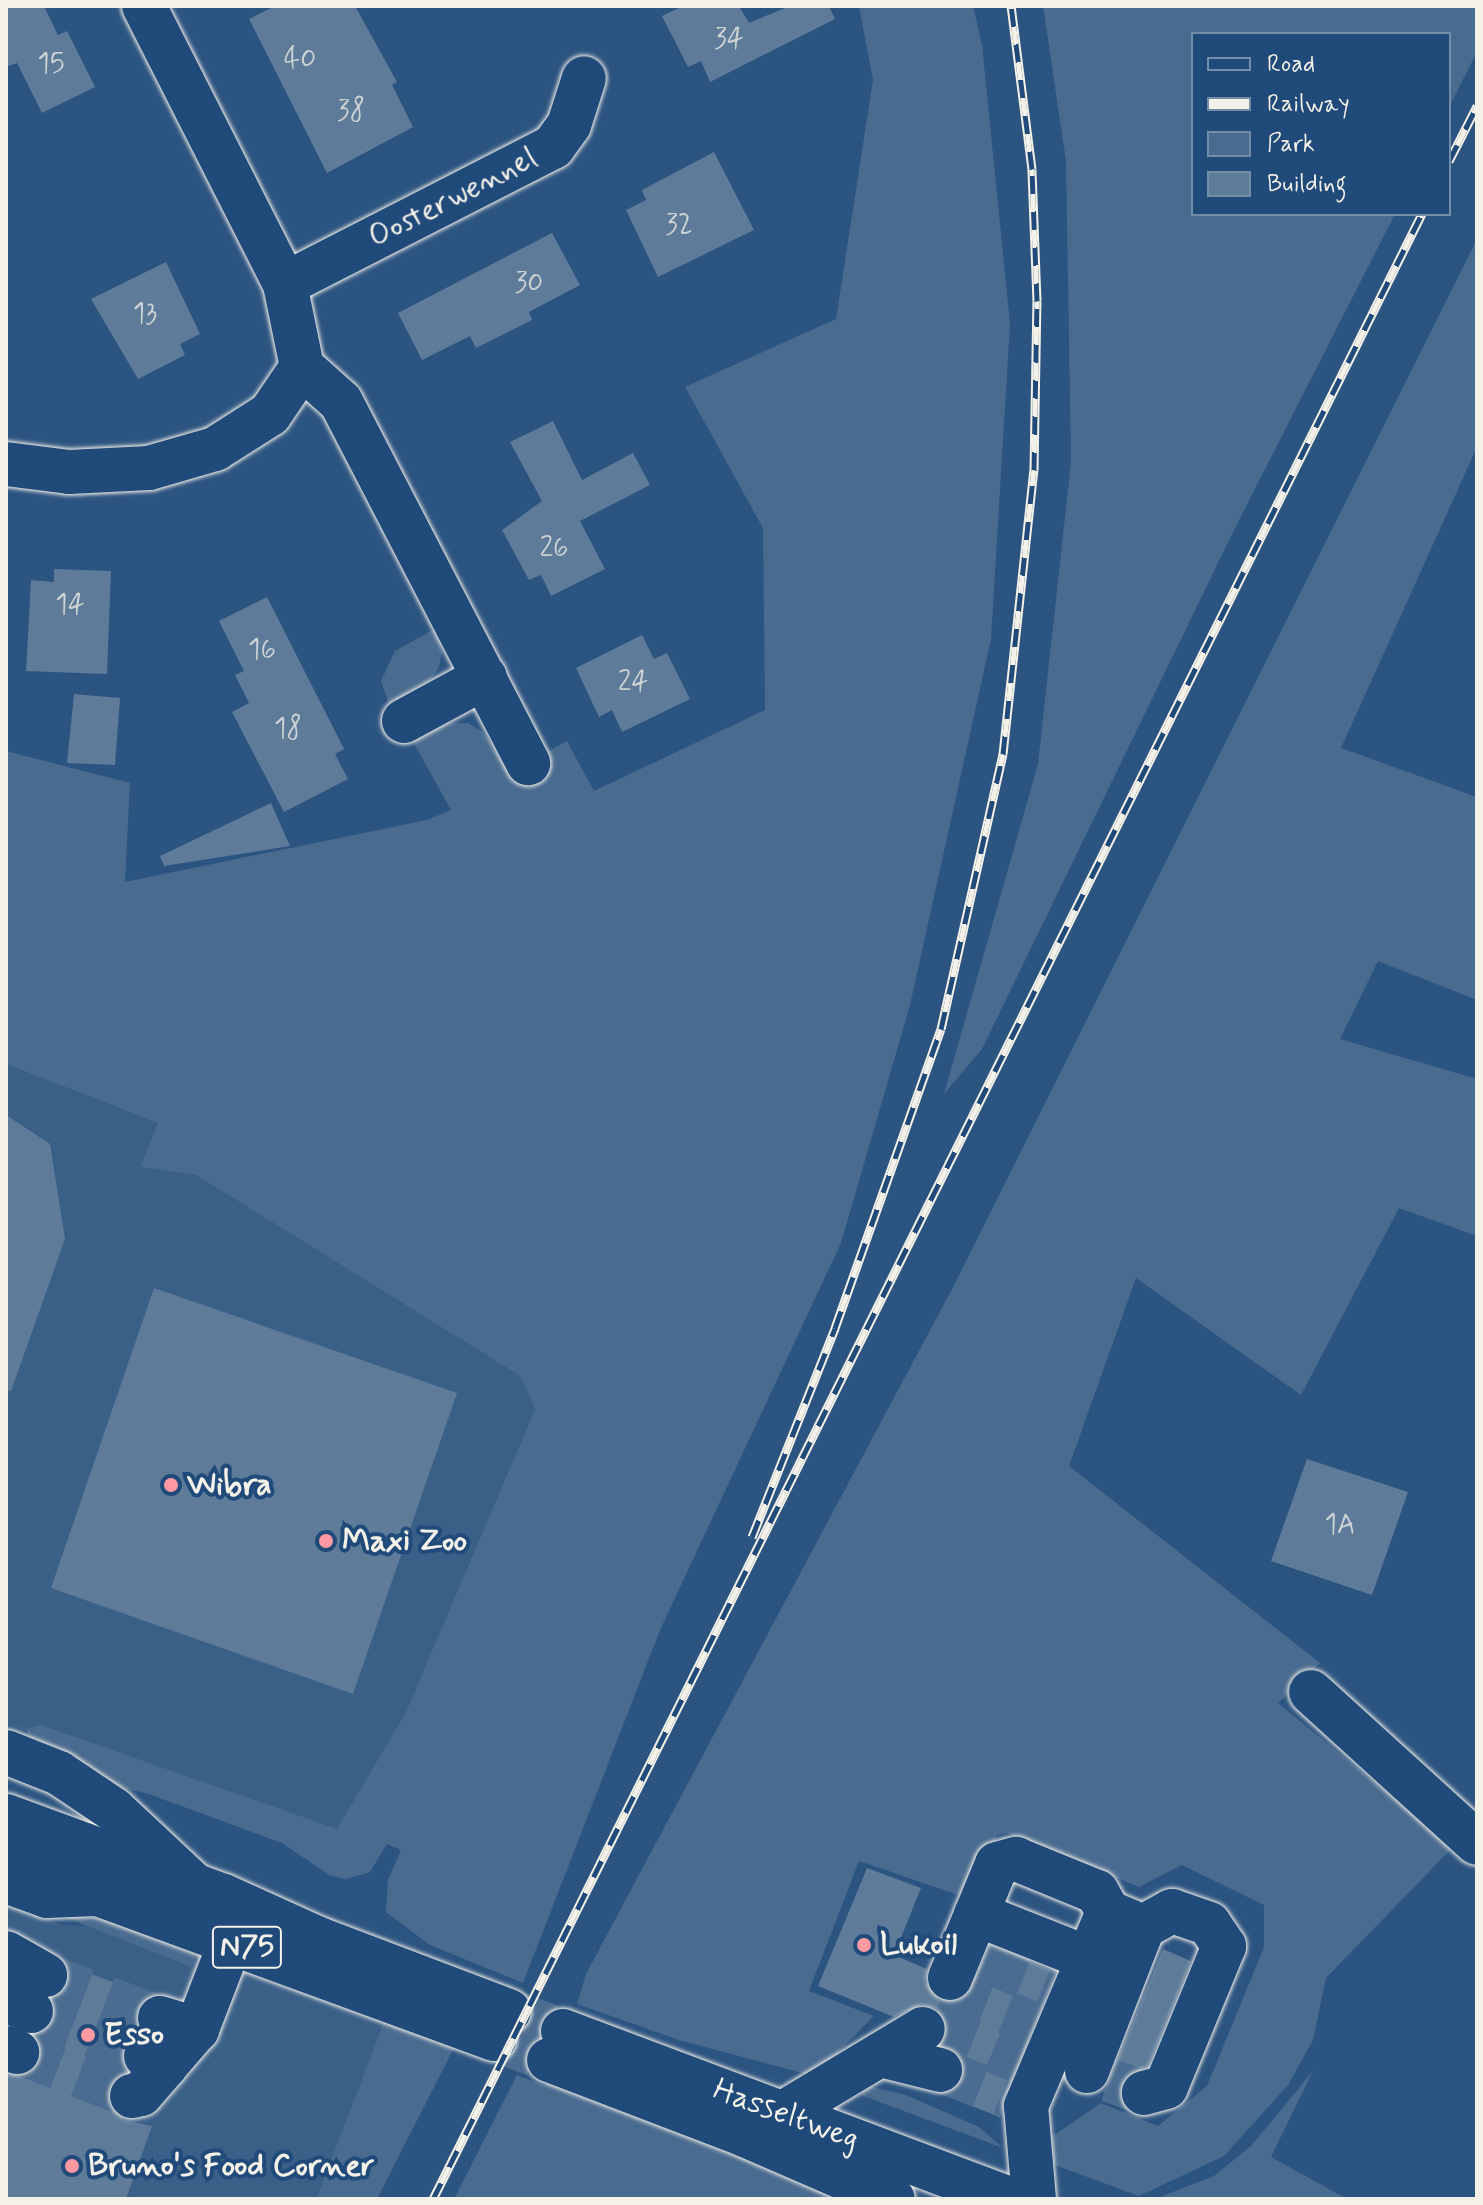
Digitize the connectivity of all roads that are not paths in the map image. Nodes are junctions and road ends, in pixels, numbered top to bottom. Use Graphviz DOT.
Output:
graph roads {
  1 [pos="144,6"];
  2 [pos="584,78"];
  3 [pos="285,284"];
  4 [pos="302,367"];
  5 [pos="6,464"];
  6 [pos="485,677"];
  7 [pos="404,721"];
  8 [pos="528,763"];
  9 [pos="1311,1692"];
  10 [pos="6,1752"];
  11 [pos="6,1816"];
  12 [pos="6,1843"];
  13 [pos="1477,1843"];
  14 [pos="6,1881"];
  15 [pos="193,1884"];
  16 [pos="98,1894"];
  17 [pos="1125,1919"];
  18 [pos="231,1941"];
  19 [pos="6,1953"];
  20 [pos="27,1991"];
  21 [pos="923,2029"];
  22 [pos="1043,2042"];
  23 [pos="160,2053"];
  24 [pos="880,2055"];
  25 [pos="940,2070"];
  26 [pos="1113,2081"];
  27 [pos="783,2113"];
  28 [pos="893,2199"];
  29 [pos="1009,2199"];
  30 [pos="1034,2199"];
  1 -- 3 [label="main road"];
  2 -- 3 [label="main road, Oosterwennel"];
  3 -- 4 [label="main road"];
  4 -- 5 [label="main road"];
  4 -- 6 [label="main road"];
  6 -- 7 [label="main road"];
  6 -- 8 [label="main road"];
  9 -- 13 [label="main road"];
  10 -- 15 [label="main road"];
  11 -- 15 [label="main road, N75"];
  12 -- 16 [label="main road, N75"];
  14 -- 16 [label="main road"];
  15 -- 18 [label="main road, N75"];
  16 -- 18 [label="main road, N75"];
  17 -- 22 [label="main road"];
  17 -- 22 [label="main road"];
  17 -- 26 [label="main road"];
  17 -- 26 [label="main road"];
  18 -- 23 [label="main road"];
  19 -- 20 [label="main road"];
  21 -- 24 [label="main road"];
  22 -- 26 [label="main road"];
  22 -- 30 [label="main road"];
  24 -- 25 [label="main road"];
  24 -- 27 [label="main road"];
  27 -- 28 [label="main road, Hasseltweg"];
  27 -- 29 [label="main road, Hasseltweg"];
}
